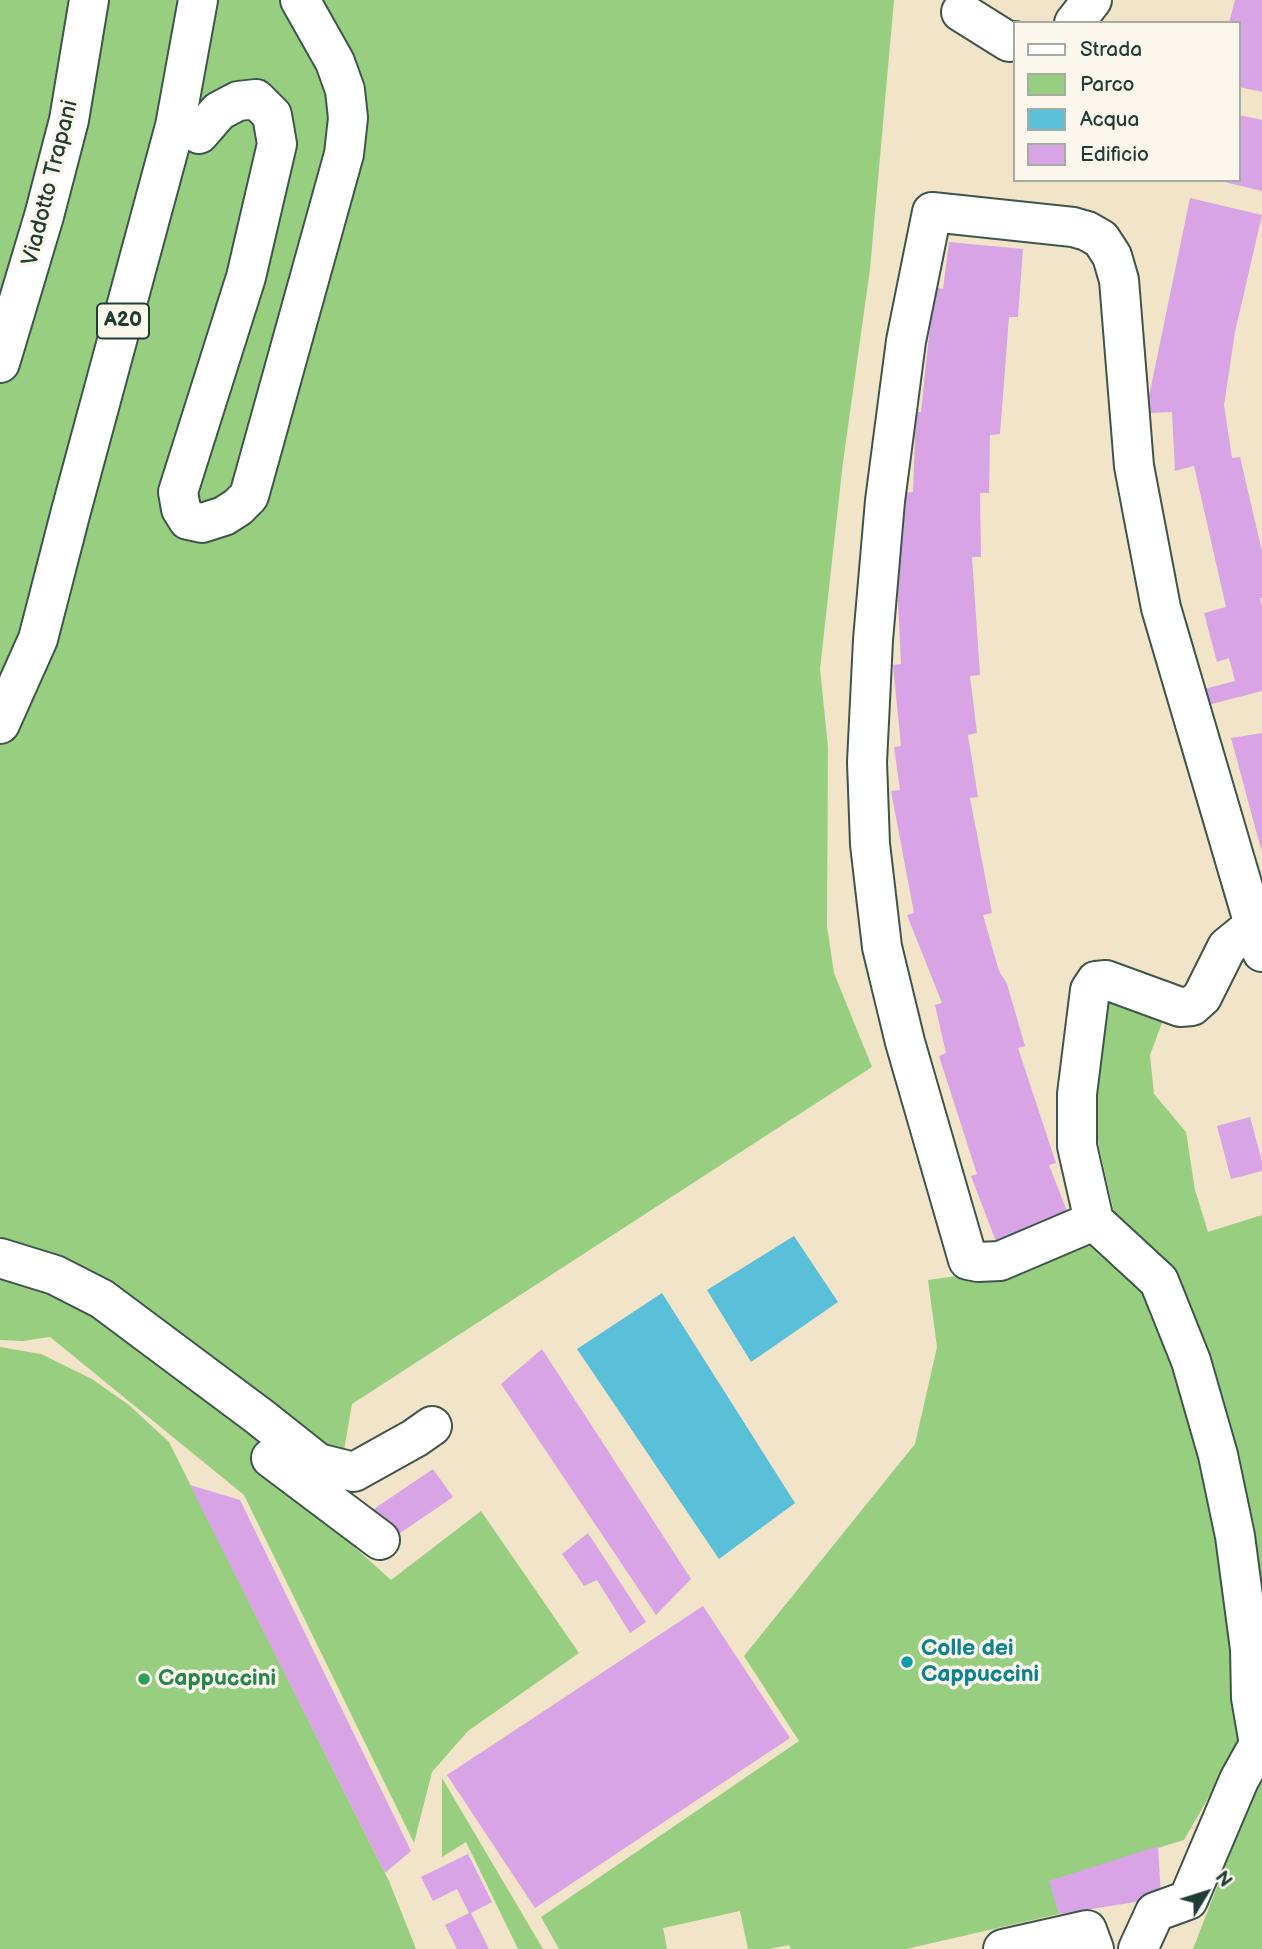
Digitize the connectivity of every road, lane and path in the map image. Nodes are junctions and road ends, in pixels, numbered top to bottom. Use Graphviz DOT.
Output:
graph roads {
  1 [pos="89,0"];
  2 [pos="198,0"];
  3 [pos="300,0"];
  4 [pos="1092,0"];
  5 [pos="961,12"];
  6 [pos="1076,21"];
  7 [pos="1014,41"];
  8 [pos="0,363"];
  9 [pos="71,511"];
  10 [pos="0,724"];
  11 [pos="1258,939"];
  12 [pos="1094,1221"];
  13 [pos="0,1259"];
  14 [pos="432,1426"];
  15 [pos="380,1540"];
  16 [pos="1003,1949"];
  17 [pos="1094,1949"];
  18 [pos="1138,1949"];
  1 -- 8 [label="main road, Viadotto Trapani"];
  2 -- 9 [label="main road, A20"];
  3 -- 9 [label="main road"];
  4 -- 6 [label="main road"];
  5 -- 7 [label="main road"];
  9 -- 10 [label="main road, A20"];
  11 -- 12 [label="main road"];
  11 -- 12 [label="main road"];
  12 -- 18 [label="main road"];
  13 -- 14 [label="main road"];
  13 -- 15 [label="main road"];
  16 -- 17 [label="main road"];
}
